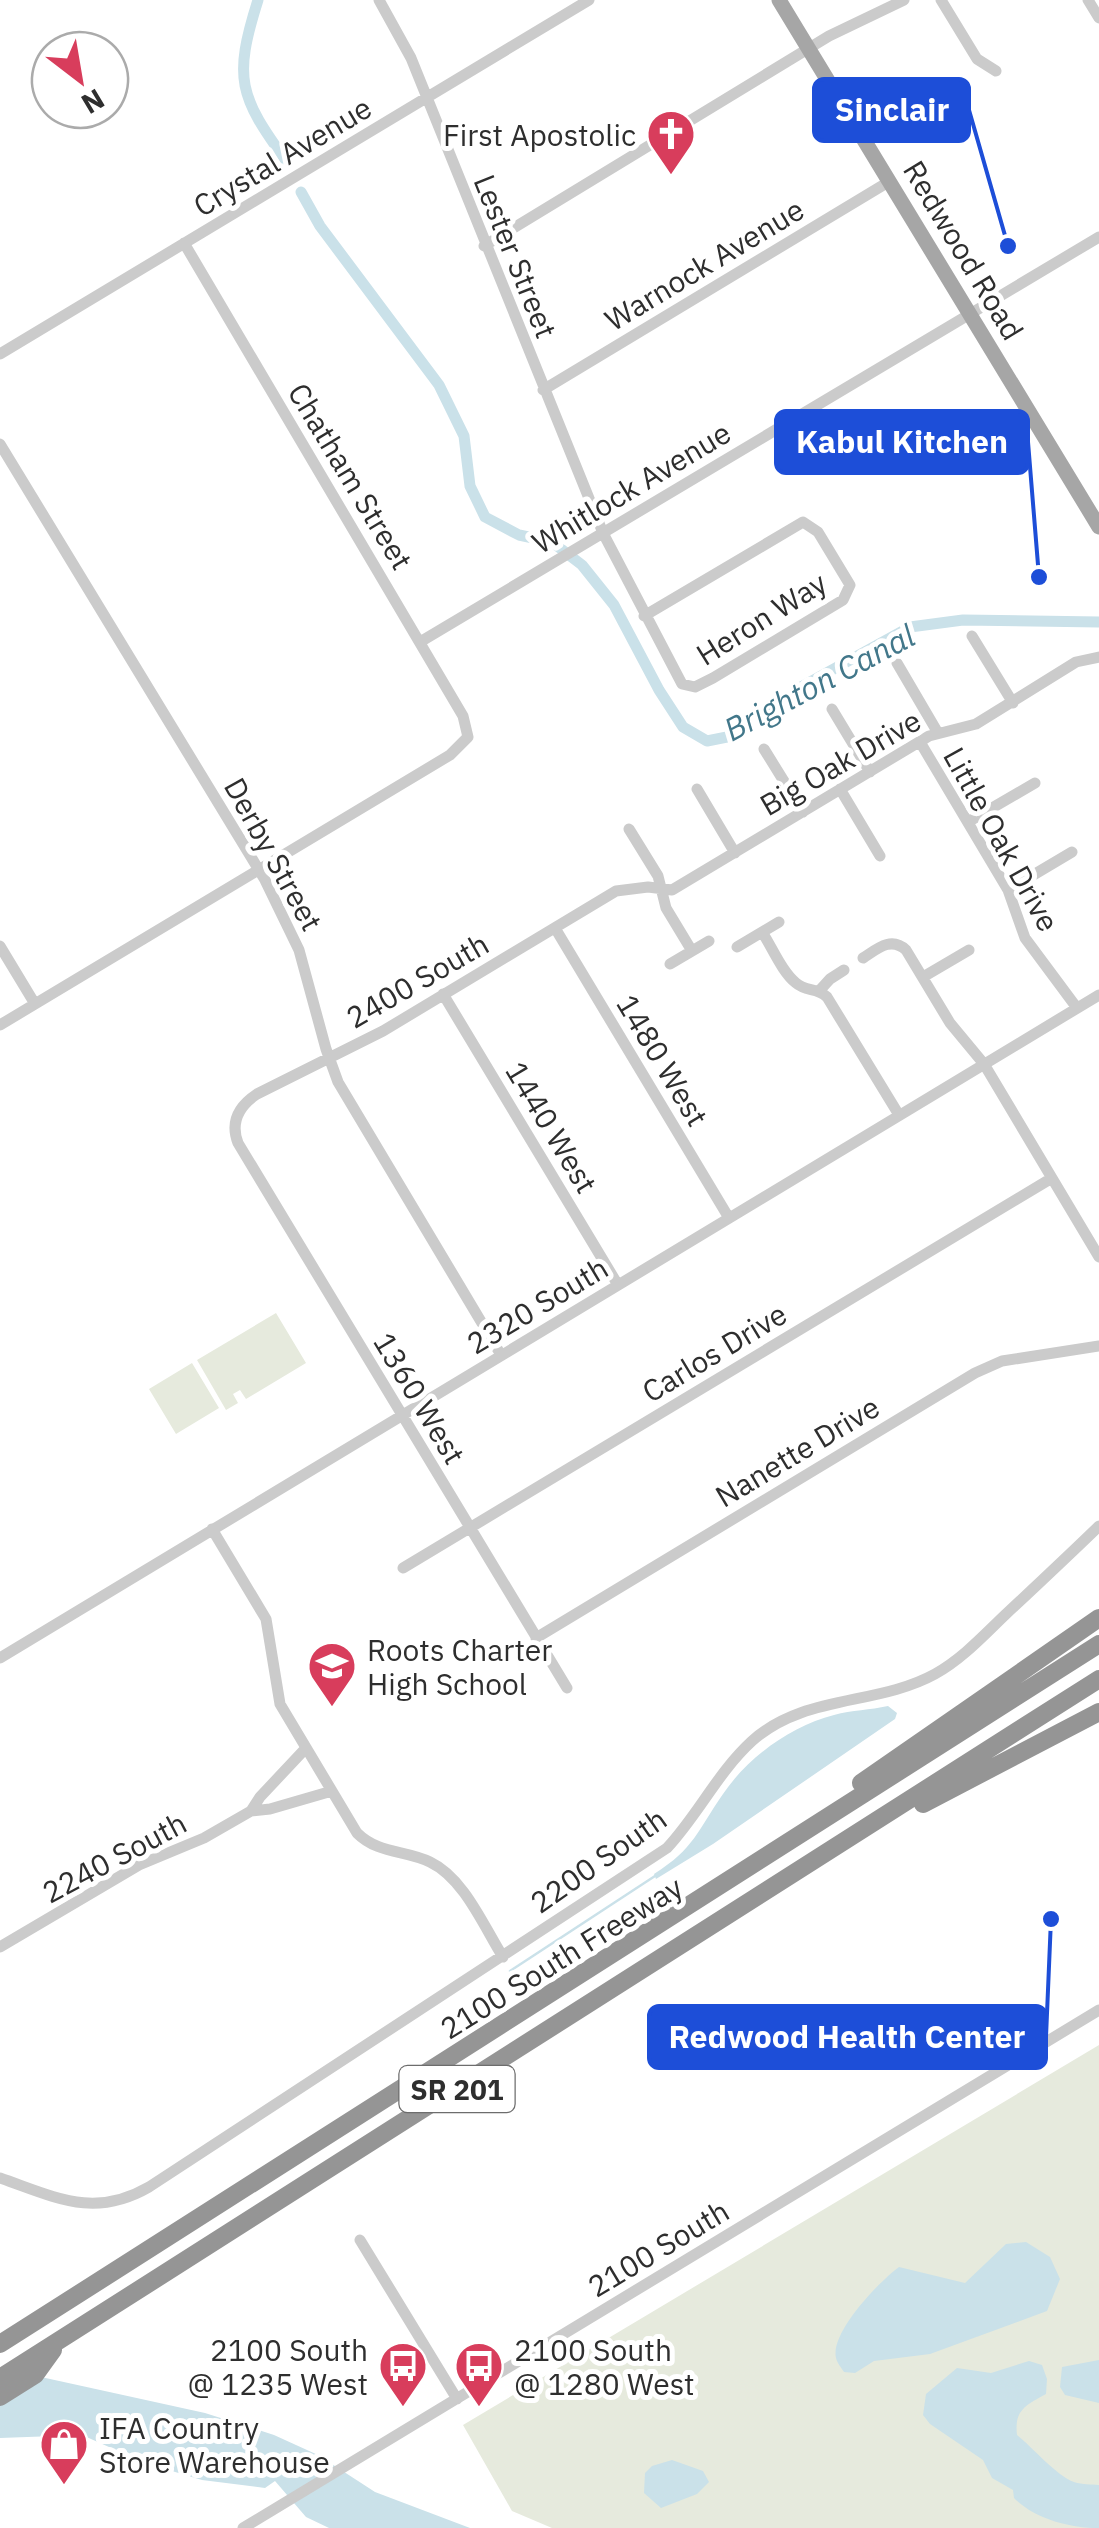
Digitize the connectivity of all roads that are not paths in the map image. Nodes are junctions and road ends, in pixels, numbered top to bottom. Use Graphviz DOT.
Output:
graph roads {
  1 [pos="379,0"];
  2 [pos="589,0"];
  3 [pos="780,0"];
  4 [pos="904,0"];
  5 [pos="941,0"];
  6 [pos="1088,0"];
  7 [pos="1099,18"];
  8 [pos="810,48"];
  9 [pos="996,71"];
  10 [pos="426,98"];
  11 [pos="890,181"];
  12 [pos="1099,237"];
  13 [pos="184,243"];
  14 [pos="484,246"];
  15 [pos="971,314"];
  16 [pos="0,354"];
  17 [pos="543,390"];
  18 [pos="0,444"];
  19 [pos="1099,527"];
  20 [pos="603,534"];
  21 [pos="644,616"];
  22 [pos="972,636"];
  23 [pos="420,642"];
  24 [pos="1099,659"];
  25 [pos="897,663"];
  26 [pos="690,688"];
  27 [pos="1012,703"];
  28 [pos="832,709"];
  29 [pos="938,732"];
  30 [pos="920,742"];
  31 [pos="764,749"];
  32 [pos="870,772"];
  33 [pos="1035,782"];
  34 [pos="697,788"];
  35 [pos="840,790"];
  36 [pos="802,812"];
  37 [pos="968,822"];
  38 [pos="629,829"];
  39 [pos="735,852"];
  40 [pos="1072,852"];
  41 [pos="880,856"];
  42 [pos="260,870"];
  43 [pos="1008,890"];
  44 [pos="661,891"];
  45 [pos="779,922"];
  46 [pos="555,928"];
  47 [pos="762,932"];
  48 [pos="709,941"];
  49 [pos="0,946"];
  50 [pos="738,946"];
  51 [pos="969,950"];
  52 [pos="692,951"];
  53 [pos="863,958"];
  54 [pos="670,964"];
  55 [pos="844,970"];
  56 [pos="923,977"];
  57 [pos="820,990"];
  58 [pos="443,994"];
  59 [pos="1099,994"];
  60 [pos="35,1004"];
  61 [pos="1077,1008"];
  62 [pos="0,1025"];
  63 [pos="328,1058"];
  64 [pos="984,1064"];
  65 [pos="899,1115"];
  66 [pos="234,1131"];
  67 [pos="1052,1178"];
  68 [pos="729,1218"];
  69 [pos="1099,1257"];
  70 [pos="618,1285"];
  71 [pos="1099,1346"];
  72 [pos="501,1356"];
  73 [pos="402,1416"];
  74 [pos="1099,1526"];
  75 [pos="470,1528"];
  76 [pos="212,1530"];
  77 [pos="402,1568"];
  78 [pos="1099,1618"];
  79 [pos="536,1638"];
  80 [pos="1099,1644"];
  81 [pos="0,1658"];
  82 [pos="1099,1679"];
  83 [pos="567,1688"];
  84 [pos="1099,1712"];
  85 [pos="306,1748"];
  86 [pos="332,1791"];
  87 [pos="251,1810"];
  88 [pos="854,1837"];
  89 [pos="709,1895"];
  90 [pos="0,1947"];
  91 [pos="503,1956"];
  92 [pos="1099,2010"];
  93 [pos="0,2178"];
  94 [pos="360,2240"];
  95 [pos="1,2339"];
  96 [pos="60,2342"];
  97 [pos="0,2378"];
  98 [pos="0,2397"];
  99 [pos="457,2398"];
  100 [pos="244,2528"];
  1 -- 10 [label="street, Lester Street"];
  2 -- 10 [label="street, Crystal Avenue"];
  3 -- 8 [label="main road, Redwood Road"];
  4 -- 8 [label="street"];
  5 -- 9 [label="street"];
  6 -- 7 [label="street"];
  8 -- 11 [label="main road, Redwood Road"];
  8 -- 14 [label="street"];
  10 -- 13 [label="street, Crystal Avenue"];
  10 -- 14 [label="street, Lester Street"];
  11 -- 15 [label="main road, Redwood Road"];
  11 -- 17 [label="street, Warnock Avenue"];
  12 -- 15 [label="street, Whitlock Avenue"];
  13 -- 16 [label="street, Crystal Avenue"];
  13 -- 23 [label="street, Chatham Street"];
  14 -- 17 [label="street, Lester Street"];
  15 -- 19 [label="main road, Redwood Road"];
  15 -- 20 [label="street, Whitlock Avenue"];
  17 -- 20 [label="street, Lester Street"];
  18 -- 42 [label="street, Derby Street"];
  20 -- 21 [label="street, Lester Street"];
  20 -- 23 [label="street, Whitlock Avenue"];
  21 -- 26 [label="street, Lester Street"];
  21 -- 26 [label="street, Heron Way"];
  22 -- 27 [label="street"];
  23 -- 42 [label="street, Chatham Street"];
  24 -- 27 [label="street, Big Oak Drive"];
  25 -- 29 [label="street"];
  27 -- 29 [label="street, Big Oak Drive"];
  28 -- 32 [label="street"];
  29 -- 30 [label="street, Big Oak Drive"];
  30 -- 32 [label="street, Big Oak Drive"];
  30 -- 37 [label="street, Little Oak Drive"];
  31 -- 36 [label="street"];
  32 -- 35 [label="street, Big Oak Drive"];
  33 -- 37 [label="street"];
  34 -- 39 [label="street"];
  35 -- 36 [label="street, Big Oak Drive"];
  35 -- 41 [label="street"];
  36 -- 39 [label="street, Big Oak Drive"];
  37 -- 43 [label="street, Little Oak Drive"];
  38 -- 44 [label="street"];
  39 -- 44 [label="street, Big Oak Drive"];
  40 -- 43 [label="street"];
  42 -- 60 [label="street"];
  42 -- 63 [label="street, Derby Street"];
  43 -- 61 [label="street, Little Oak Drive"];
  44 -- 46 [label="street, 2400 South"];
  44 -- 52 [label="street"];
  45 -- 47 [label="street"];
  46 -- 58 [label="street, 2400 South"];
  46 -- 68 [label="street, 1480 West"];
  47 -- 50 [label="street"];
  47 -- 57 [label="street"];
  48 -- 52 [label="street"];
  49 -- 60 [label="street"];
  51 -- 56 [label="street"];
  52 -- 54 [label="street"];
  53 -- 56 [label="street"];
  55 -- 57 [label="street"];
  56 -- 64 [label="street"];
  57 -- 65 [label="street"];
  58 -- 63 [label="street, 2400 South"];
  58 -- 70 [label="street, 1440 West"];
  59 -- 61 [label="street, 2320 South"];
  60 -- 62 [label="street"];
  61 -- 64 [label="street, 2320 South"];
  63 -- 66 [label="street, 2400 South"];
  63 -- 72 [label="street, Derby Street"];
  64 -- 65 [label="street, 2320 South"];
  64 -- 67 [label="street"];
  65 -- 68 [label="street, 2320 South"];
  66 -- 73 [label="street, 1360 West"];
  67 -- 69 [label="street"];
  67 -- 75 [label="street, Carlos Drive"];
  68 -- 70 [label="street, 2320 South"];
  70 -- 72 [label="street, 2320 South"];
  71 -- 79 [label="street, Nanette Drive"];
  72 -- 73 [label="street, 2320 South"];
  73 -- 75 [label="street, 1360 West"];
  73 -- 76 [label="street, 2320 South"];
  74 -- 91 [label="street, 2200 South"];
  75 -- 77 [label="street, Carlos Drive"];
  75 -- 79 [label="street, 1360 West"];
  76 -- 81 [label="street, 2320 South"];
  76 -- 85 [label="street"];
  78 -- 89 [label="highway"];
  79 -- 83 [label="street, 1360 West"];
  80 -- 89 [label="highway, 2100 South Freeway / SR 201"];
  82 -- 88 [label="highway, 2100 South Freeway / SR 201"];
  84 -- 88 [label="highway"];
  85 -- 86 [label="street"];
  85 -- 87 [label="street, 2240 South"];
  86 -- 87 [label="street, 2240 South"];
  86 -- 91 [label="street"];
  87 -- 90 [label="street, 2240 South"];
  88 -- 96 [label="highway, 2100 South Freeway / SR 201"];
  89 -- 95 [label="highway, 2100 South Freeway / SR 201"];
  91 -- 93 [label="street, 2200 South"];
  92 -- 99 [label="street, 2100 South"];
  94 -- 99 [label="street"];
  96 -- 97 [label="highway, 2100 South Freeway / SR 201"];
  96 -- 98 [label="highway"];
  99 -- 100 [label="street, 2100 South"];
}
